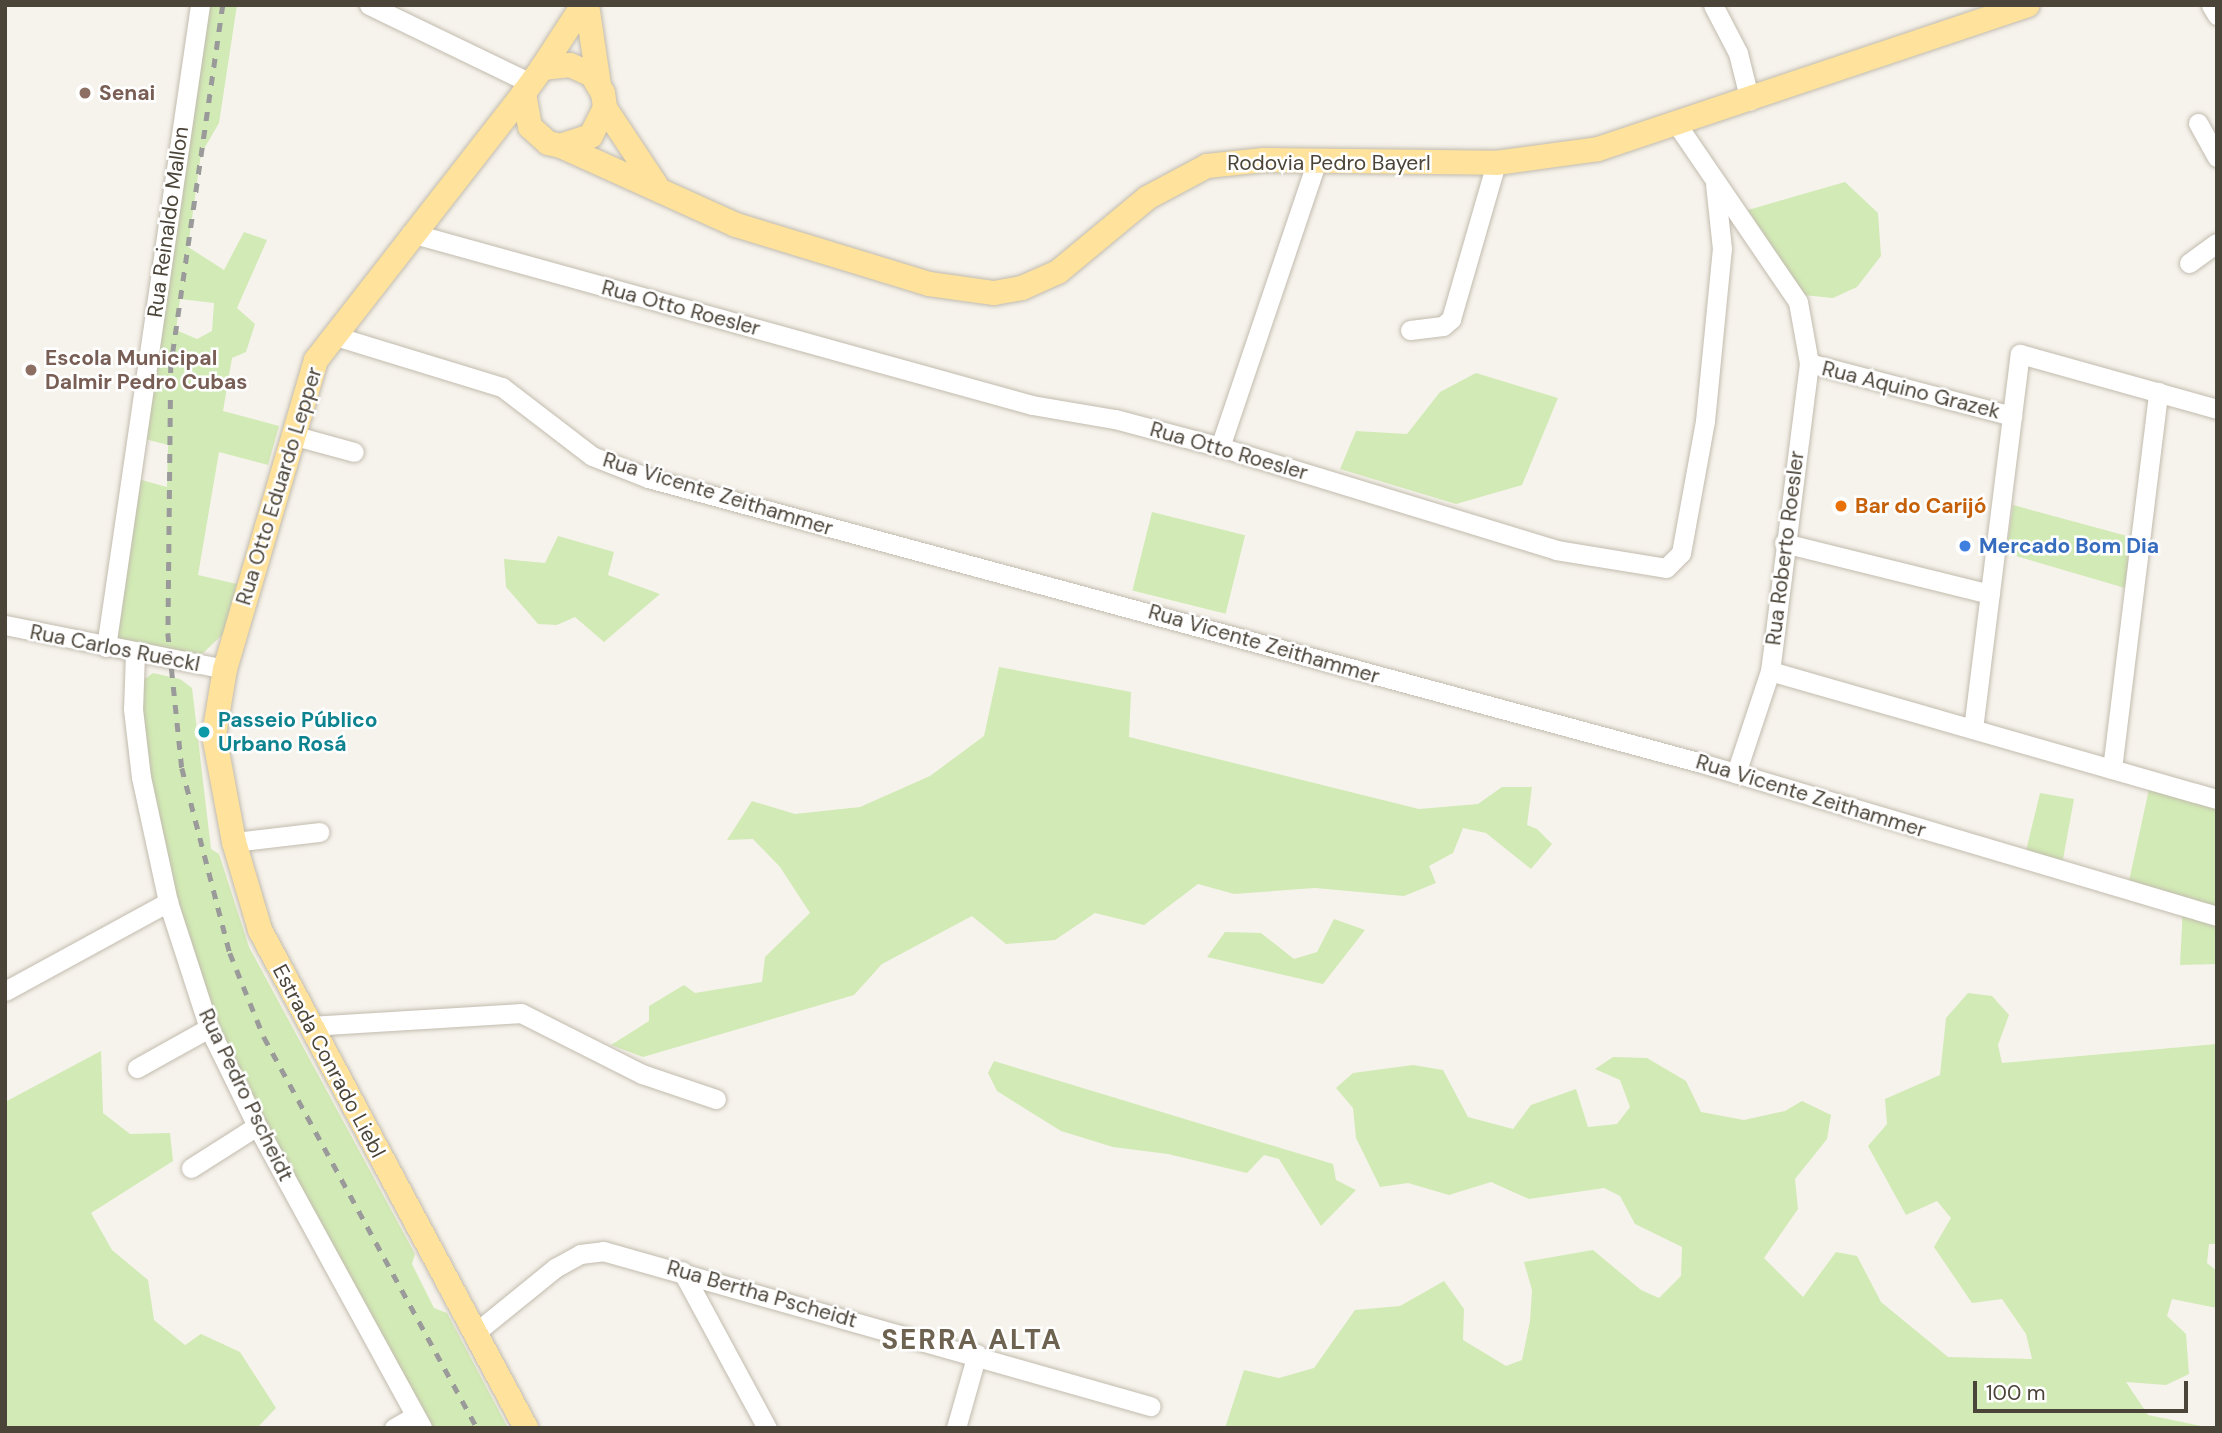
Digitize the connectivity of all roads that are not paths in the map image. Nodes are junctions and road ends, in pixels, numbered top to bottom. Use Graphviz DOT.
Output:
graph roads {
  1 [pos="200,5"];
  2 [pos="369,5"];
  3 [pos="585,5"];
  4 [pos="1713,5"];
  5 [pos="2028,5"];
  6 [pos="2211,5"];
  7 [pos="2217,15"];
  8 [pos="532,81"];
  9 [pos="602,96"];
  10 [pos="1750,101"];
  11 [pos="2198,122"];
  12 [pos="1678,126"];
  13 [pos="537,136"];
  14 [pos="561,146"];
  15 [pos="480,147"];
  16 [pos="2217,157"];
  17 [pos="1317,160"];
  18 [pos="1496,163"];
  19 [pos="1716,184"];
  20 [pos="661,191"];
  21 [pos="411,233"];
  22 [pos="2217,243"];
  23 [pos="2189,263"];
  24 [pos="1410,330"];
  25 [pos="332,335"];
  26 [pos="1809,363"];
  27 [pos="2158,392"];
  28 [pos="2217,409"];
  29 [pos="2012,416"];
  30 [pos="292,435"];
  31 [pos="1220,447"];
  32 [pos="354,452"];
  33 [pos="1784,544"];
  34 [pos="1990,594"];
  35 [pos="5,625"];
  36 [pos="106,647"];
  37 [pos="135,653"];
  38 [pos="225,669"];
  39 [pos="1770,671"];
  40 [pos="1973,729"];
  41 [pos="2112,769"];
  42 [pos="1736,774"];
  43 [pos="2217,799"];
  44 [pos="319,832"];
  45 [pos="234,842"];
  46 [pos="168,902"];
  47 [pos="2217,916"];
  48 [pos="5,991"];
  49 [pos="311,1026"];
  50 [pos="209,1028"];
  51 [pos="137,1069"];
  52 [pos="716,1099"];
  53 [pos="257,1126"];
  54 [pos="191,1167"];
  55 [pos="681,1271"];
  56 [pos="475,1333"];
  57 [pos="977,1354"];
  58 [pos="1150,1406"];
  59 [pos="419,1422"];
  60 [pos="394,1428"];
  61 [pos="526,1428"];
  62 [pos="767,1428"];
  63 [pos="956,1428"];
  1 -- 36 [label="street, Rua Reinaldo Mallon"];
  2 -- 8 [label="street"];
  3 -- 8 [label="main road, Rua Otto Eduardo Lepper"];
  3 -- 9 [label="main road, Rua Otto Eduardo Lepper"];
  4 -- 10 [label="street"];
  5 -- 10 [label="main road, Rodovia Pedro Bayerl"];
  6 -- 7 [label="street"];
  8 -- 9 [label="main road"];
  8 -- 13 [label="main road"];
  8 -- 15 [label="main road, Rua Otto Eduardo Lepper"];
  9 -- 14 [label="main road"];
  9 -- 20 [label="main road"];
  10 -- 12 [label="main road, Rodovia Pedro Bayerl"];
  11 -- 16 [label="street"];
  12 -- 18 [label="main road, Rodovia Pedro Bayerl"];
  12 -- 19 [label="street, Rua Roberto Roesler"];
  13 -- 14 [label="main road"];
  13 -- 15 [label="main road, Rua Otto Eduardo Lepper"];
  14 -- 20 [label="main road, Rodovia Pedro Bayerl"];
  15 -- 21 [label="main road, Rua Otto Eduardo Lepper"];
  17 -- 18 [label="main road, Rodovia Pedro Bayerl"];
  17 -- 20 [label="main road, Rodovia Pedro Bayerl"];
  17 -- 31 [label="street"];
  18 -- 24 [label="street"];
  19 -- 26 [label="street, Rua Roberto Roesler"];
  19 -- 31 [label="street, Rua Otto Roesler"];
  21 -- 25 [label="main road, Rua Otto Eduardo Lepper"];
  21 -- 31 [label="street, Rua Otto Roesler"];
  22 -- 23 [label="street"];
  25 -- 30 [label="main road, Rua Otto Eduardo Lepper"];
  25 -- 42 [label="street, Rua Vicente Zeithammer"];
  26 -- 29 [label="street, Rua Aquino Grazek"];
  26 -- 33 [label="street, Rua Roberto Roesler"];
  27 -- 28 [label="street"];
  27 -- 29 [label="street"];
  27 -- 41 [label="street"];
  29 -- 34 [label="street"];
  30 -- 32 [label="street"];
  30 -- 38 [label="main road, Rua Otto Eduardo Lepper"];
  33 -- 34 [label="street"];
  33 -- 39 [label="street, Rua Roberto Roesler"];
  34 -- 40 [label="street"];
  35 -- 36 [label="street, Rua Carlos Rueckl"];
  36 -- 37 [label="street, Rua Carlos Rueckl"];
  37 -- 38 [label="street, Rua Carlos Rueckl"];
  37 -- 46 [label="street, Rua Pedro Pscheidt"];
  38 -- 45 [label="main road, Estrada Conrado Liebl"];
  39 -- 40 [label="street, Rua Roberto Roesler"];
  39 -- 42 [label="street"];
  40 -- 41 [label="street, Rua Roberto Roesler"];
  41 -- 43 [label="street, Rua Roberto Roesler"];
  42 -- 47 [label="street, Rua Vicente Zeithammer"];
  44 -- 45 [label="street"];
  45 -- 49 [label="main road, Estrada Conrado Liebl"];
  46 -- 48 [label="street"];
  46 -- 50 [label="street, Rua Pedro Pscheidt"];
  49 -- 52 [label="street"];
  49 -- 56 [label="main road, Estrada Conrado Liebl"];
  50 -- 51 [label="street"];
  50 -- 53 [label="street, Rua Pedro Pscheidt"];
  53 -- 54 [label="street"];
  53 -- 59 [label="street, Rua Pedro Pscheidt"];
  55 -- 56 [label="street, Rua Bertha Pscheidt"];
  55 -- 57 [label="street, Rua Bertha Pscheidt"];
  55 -- 62 [label="street"];
  56 -- 61 [label="main road, Estrada Conrado Liebl"];
  57 -- 58 [label="street, Rua Bertha Pscheidt"];
  57 -- 63 [label="street"];
  59 -- 60 [label="street"];
}
